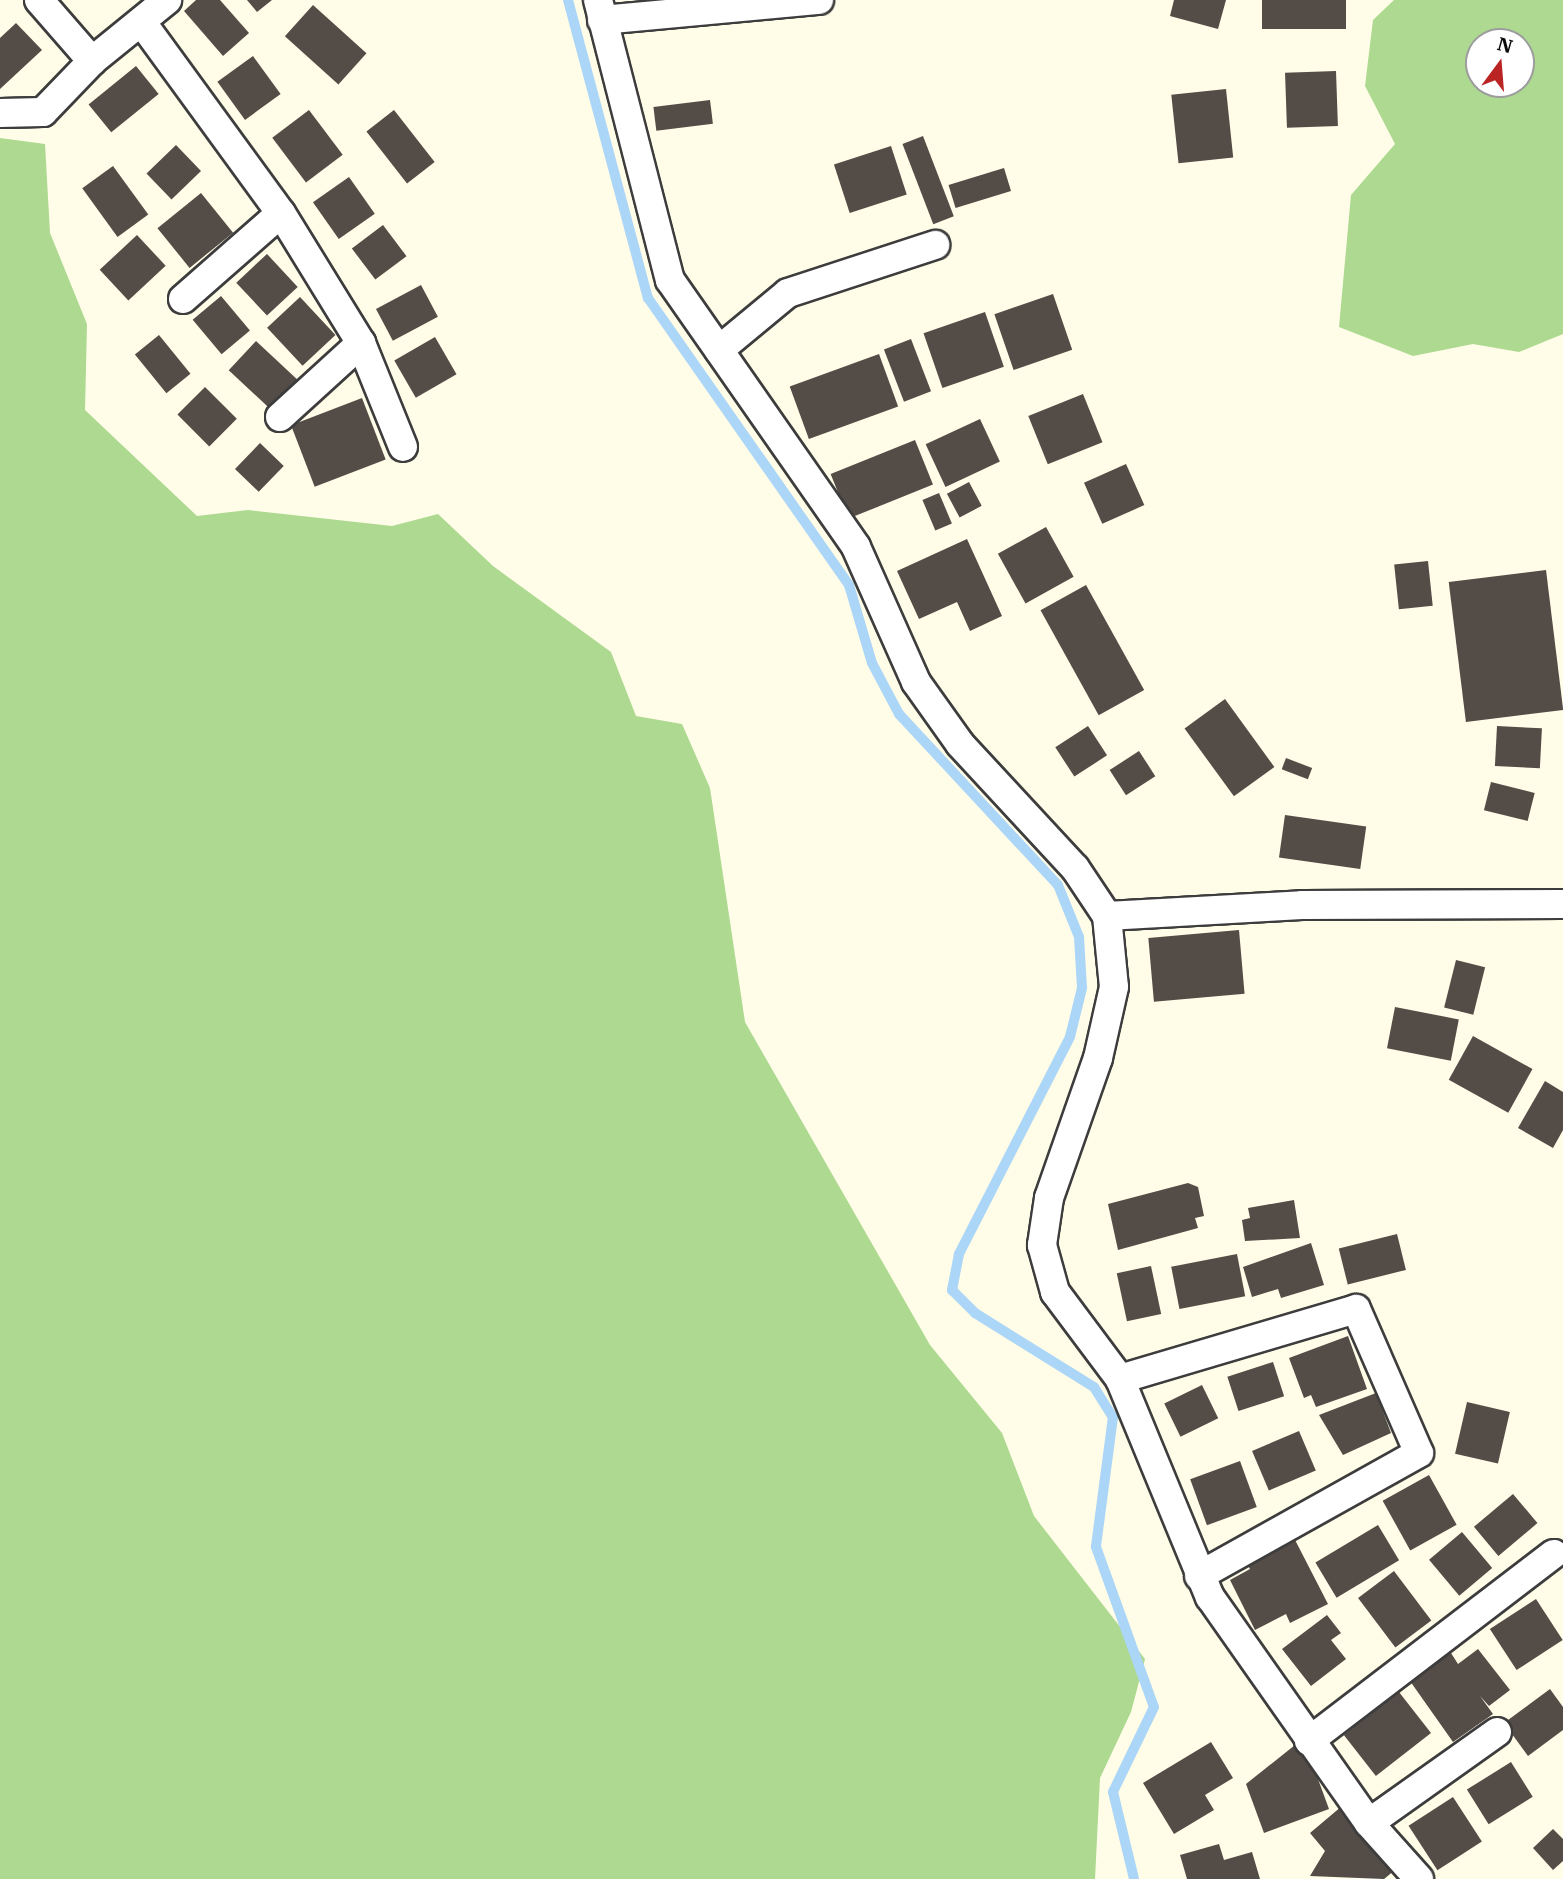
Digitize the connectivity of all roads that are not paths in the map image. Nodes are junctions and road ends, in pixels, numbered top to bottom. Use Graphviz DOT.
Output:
graph roads {
  1 [pos="39,0"];
  2 [pos="167,0"];
  3 [pos="819,0"];
  4 [pos="600,10"];
  5 [pos="143,24"];
  6 [pos="92,61"];
  7 [pos="0,113"];
  8 [pos="281,213"];
  9 [pos="935,245"];
  10 [pos="183,299"];
  11 [pos="360,343"];
  12 [pos="719,350"];
  13 [pos="280,417"];
  14 [pos="403,447"];
  15 [pos="1563,904"];
  16 [pos="1107,916"];
  17 [pos="1120,1379"];
  18 [pos="1554,1554"];
  19 [pos="1199,1576"];
  20 [pos="1497,1732"];
  21 [pos="1309,1741"];
  22 [pos="1369,1824"];
  23 [pos="1419,1879"];
  1 -- 6 [label="street"];
  2 -- 5 [label="street"];
  3 -- 4 [label="street"];
  4 -- 12 [label="street"];
  5 -- 6 [label="street"];
  5 -- 8 [label="street"];
  6 -- 7 [label="street"];
  8 -- 10 [label="street"];
  8 -- 11 [label="street"];
  9 -- 12 [label="street"];
  11 -- 13 [label="street"];
  11 -- 14 [label="street"];
  12 -- 16 [label="street"];
  15 -- 16 [label="street"];
  16 -- 17 [label="street"];
  17 -- 19 [label="street"];
  17 -- 19 [label="street"];
  18 -- 21 [label="street"];
  19 -- 21 [label="street"];
  20 -- 22 [label="street"];
  21 -- 22 [label="street"];
  22 -- 23 [label="street"];
}
